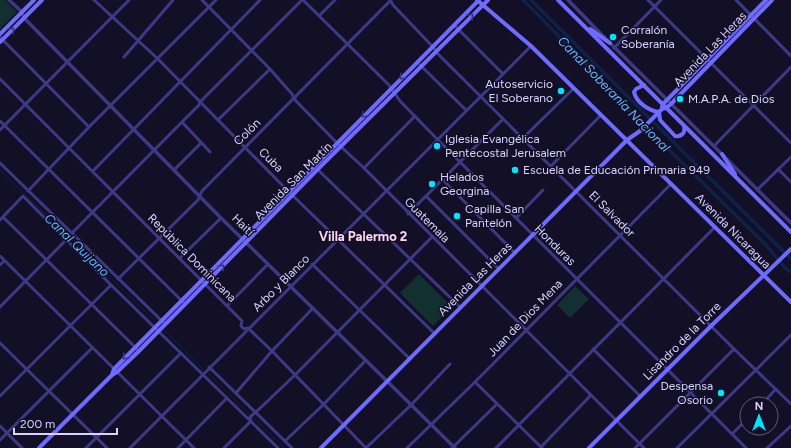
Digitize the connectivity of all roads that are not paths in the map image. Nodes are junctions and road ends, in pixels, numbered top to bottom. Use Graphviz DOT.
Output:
graph roads {
  1 [pos="9,0"];
  2 [pos="34,0"];
  3 [pos="42,0"];
  4 [pos="94,0"];
  5 [pos="129,0"];
  6 [pos="173,0"];
  7 [pos="202,0"];
  8 [pos="216,0"];
  9 [pos="260,0"];
  10 [pos="303,0"];
  11 [pos="335,0"];
  12 [pos="391,0"];
  13 [pos="478,0"];
  14 [pos="486,0"];
  15 [pos="558,0"];
  16 [pos="568,0"];
  17 [pos="575,0"];
  18 [pos="648,0"];
  19 [pos="661,0"];
  20 [pos="736,0"];
  21 [pos="766,0"];
  22 [pos="772,0"];
  23 [pos="571,4"];
  24 [pos="482,5"];
  25 [pos="655,6"];
  26 [pos="209,7"];
  27 [pos="488,8"];
  28 [pos="22,12"];
  29 [pos="320,16"];
  30 [pos="112,17"];
  31 [pos="752,17"];
  32 [pos="24,18"];
  33 [pos="580,22"];
  34 [pos="454,25"];
  35 [pos="231,29"];
  36 [pos="458,29"];
  37 [pos="1,38"];
  38 [pos="138,41"];
  39 [pos="610,43"];
  40 [pos="347,44"];
  41 [pos="531,46"];
  42 [pos="434,47"];
  43 [pos="614,48"];
  44 [pos="252,50"];
  45 [pos="436,52"];
  46 [pos="791,56"];
  47 [pos="124,57"];
  48 [pos="158,59"];
  49 [pos="710,60"];
  50 [pos="68,62"];
  51 [pos="417,63"];
  52 [pos="421,66"];
  53 [pos="791,67"];
  54 [pos="270,69"];
  55 [pos="503,74"];
  56 [pos="0,79"];
  57 [pos="180,81"];
  58 [pos="47,84"];
  59 [pos="644,86"];
  60 [pos="391,88"];
  61 [pos="574,88"];
  62 [pos="394,94"];
  63 [pos="480,96"];
  64 [pos="294,98"];
  65 [pos="667,100"];
  66 [pos="200,102"];
  67 [pos="671,104"];
  68 [pos="25,105"];
  69 [pos="111,106"];
  70 [pos="754,106"];
  71 [pos="662,108"];
  72 [pos="466,110"];
  73 [pos="601,114"];
  74 [pos="415,116"];
  75 [pos="503,119"];
  76 [pos="218,120"];
  77 [pos="0,121"];
  78 [pos="182,122"];
  79 [pos="684,125"];
  80 [pos="5,126"];
  81 [pos="90,127"];
  82 [pos="134,129"];
  83 [pos="0,130"];
  84 [pos="523,138"];
  85 [pos="437,139"];
  86 [pos="627,140"];
  87 [pos="201,143"];
  88 [pos="337,143"];
  89 [pos="791,143"];
  90 [pos="714,146"];
  91 [pos="245,147"];
  92 [pos="341,147"];
  93 [pos="69,149"];
  94 [pos="154,150"];
  95 [pos="210,152"];
  96 [pos="722,154"];
  97 [pos="791,156"];
  98 [pos="0,162"];
  99 [pos="460,162"];
  100 [pos="551,166"];
  101 [pos="316,168"];
  102 [pos="364,168"];
  103 [pos="778,169"];
  104 [pos="48,170"];
  105 [pos="174,170"];
  106 [pos="93,171"];
  107 [pos="443,180"];
  108 [pos="740,181"];
  109 [pos="791,182"];
  110 [pos="671,184"];
  111 [pos="543,190"];
  112 [pos="757,190"];
  113 [pos="28,191"];
  114 [pos="289,191"];
  115 [pos="385,191"];
  116 [pos="576,191"];
  117 [pos="113,192"];
  118 [pos="200,195"];
  119 [pos="293,195"];
  120 [pos="426,196"];
  121 [pos="364,213"];
  122 [pos="92,214"];
  123 [pos="408,214"];
  124 [pos="1,218"];
  125 [pos="222,218"];
  126 [pos="516,218"];
  127 [pos="791,223"];
  128 [pos="715,227"];
  129 [pos="791,232"];
  130 [pos="72,233"];
  131 [pos="533,235"];
  132 [pos="620,235"];
  133 [pos="432,237"];
  134 [pos="159,238"];
  135 [pos="243,238"];
  136 [pos="338,239"];
  137 [pos="66,240"];
  138 [pos="247,242"];
  139 [pos="790,250"];
  140 [pos="515,253"];
  141 [pos="0,256"];
  142 [pos="180,258"];
  143 [pos="410,258"];
  144 [pos="138,259"];
  145 [pos="47,260"];
  146 [pos="4,261"];
  147 [pos="268,264"];
  148 [pos="312,264"];
  149 [pos="0,265"];
  150 [pos="499,269"];
  151 [pos="764,275"];
  152 [pos="664,278"];
  153 [pos="118,279"];
  154 [pos="576,279"];
  155 [pos="201,280"];
  156 [pos="26,282"];
  157 [pos="385,284"];
  158 [pos="111,285"];
  159 [pos="205,285"];
  160 [pos="290,286"];
  161 [pos="482,286"];
  162 [pos="181,300"];
  163 [pos="791,302"];
  164 [pos="91,304"];
  165 [pos="185,304"];
  166 [pos="227,306"];
  167 [pos="0,307"];
  168 [pos="313,308"];
  169 [pos="461,308"];
  170 [pos="359,310"];
  171 [pos="161,320"];
  172 [pos="620,322"];
  173 [pos="164,324"];
  174 [pos="70,326"];
  175 [pos="711,326"];
  176 [pos="154,327"];
  177 [pos="248,328"];
  178 [pos="526,330"];
  179 [pos="159,331"];
  180 [pos="338,332"];
  181 [pos="435,334"];
  182 [pos="791,335"];
  183 [pos="0,343"];
  184 [pos="135,347"];
  185 [pos="92,348"];
  186 [pos="593,349"];
  187 [pos="734,349"];
  188 [pos="139,351"];
  189 [pos="272,351"];
  190 [pos="181,353"];
  191 [pos="410,359"];
  192 [pos="366,360"];
  193 [pos="450,364"];
  194 [pos="209,368"];
  195 [pos="27,369"];
  196 [pos="667,369"];
  197 [pos="115,370"];
  198 [pos="756,370"];
  199 [pos="203,374"];
  200 [pos="569,374"];
  201 [pos="295,375"];
  202 [pos="388,382"];
  203 [pos="475,382"];
  204 [pos="776,389"];
  205 [pos="49,391"];
  206 [pos="690,392"];
  207 [pos="236,393"];
  208 [pos="140,394"];
  209 [pos="591,395"];
  210 [pos="0,396"];
  211 [pos="640,396"];
  212 [pos="769,396"];
  213 [pos="227,398"];
  214 [pos="324,404"];
  215 [pos="497,404"];
  216 [pos="791,404"];
  217 [pos="411,405"];
  218 [pos="255,413"];
  219 [pos="72,414"];
  220 [pos="712,414"];
  221 [pos="161,416"];
  222 [pos="251,419"];
  223 [pos="616,420"];
  224 [pos="431,425"];
  225 [pos="519,425"];
  226 [pos="0,426"];
  227 [pos="344,426"];
  228 [pos="791,426"];
  229 [pos="739,427"];
  230 [pos="7,433"];
  231 [pos="732,434"];
  232 [pos="96,438"];
  233 [pos="0,440"];
  234 [pos="186,440"];
  235 [pos="285,441"];
  236 [pos="639,443"];
  237 [pos="275,447"];
  238 [pos="22,448"];
  239 [pos="39,448"];
  240 [pos="86,448"];
  241 [pos="107,448"];
  242 [pos="130,448"];
  243 [pos="178,448"];
  244 [pos="194,448"];
  245 [pos="224,448"];
  246 [pos="292,448"];
  247 [pos="321,448"];
  248 [pos="366,448"];
  249 [pos="407,448"];
  250 [pos="454,448"];
  251 [pos="496,448"];
  252 [pos="542,448"];
  253 [pos="589,448"];
  254 [pos="635,448"];
  255 [pos="644,448"];
  256 [pos="677,448"];
  257 [pos="746,448"];
  258 [pos="767,448"];
  1 -- 28 [label="street"];
  2 -- 28 [label="main road"];
  3 -- 32 [label="main road"];
  4 -- 30 [label="street, Cuba"];
  5 -- 30 [label="street"];
  6 -- 38 [label="street"];
  7 -- 26 [label="street, Guatemala"];
  8 -- 26 [label="street"];
  9 -- 35 [label="street"];
  10 -- 29 [label="street, Honduras"];
  10 -- 44 [label="street"];
  11 -- 29 [label="street"];
  12 -- 40 [label="street, Colón"];
  12 -- 42 [label="street, El Salvador"];
  13 -- 24 [label="main road, Avenida Nicaragua"];
  13 -- 34 [label="main road, Avenida San Martín"];
  14 -- 24 [label="main road, Avenida San Martín"];
  14 -- 27 [label="main road"];
  15 -- 33 [label="main road"];
  16 -- 23 [label="street"];
  17 -- 23 [label="street"];
  18 -- 25 [label="street"];
  19 -- 25 [label="street"];
  20 -- 31 [label="street"];
  21 -- 31 [label="main road, Avenida Las Heras"];
  22 -- 31 [label="main road, Avenida Las Heras"];
  23 -- 39 [label="street"];
  24 -- 27 [label="main road, Avenida Nicaragua"];
  36 -- 24 [label="main road, Avenida San Martín, one-way"];
  25 -- 43 [label="street"];
  25 -- 49 [label="street"];
  26 -- 35 [label="street, Guatemala"];
  26 -- 48 [label="street"];
  27 -- 41 [label="main road, Avenida Nicaragua"];
  28 -- 32 [label="street, Haití"];
  28 -- 37 [label="main road"];
  29 -- 40 [label="street, Honduras"];
  30 -- 38 [label="street, Cuba"];
  30 -- 50 [label="street"];
  31 -- 46 [label="street"];
  31 -- 49 [label="main road, Avenida Las Heras"];
  37 -- 32 [label="main road, one-way"];
  32 -- 50 [label="street, Haití"];
  33 -- 39 [label="main road"];
  33 -- 59 [label="main road"];
  34 -- 36 [label="street"];
  34 -- 42 [label="main road, Avenida San Martín"];
  35 -- 44 [label="street, Guatemala"];
  35 -- 57 [label="street"];
  36 -- 45 [label="main road, Avenida San Martín"];
  36 -- 55 [label="street"];
  37 -- 58 [label="street"];
  38 -- 47 [label="street"];
  38 -- 48 [label="street, Cuba"];
  39 -- 43 [label="street"];
  40 -- 60 [label="street, Honduras"];
  40 -- 64 [label="street, Colón"];
  41 -- 55 [label="street, Arbo y Blanco"];
  41 -- 61 [label="main road, Avenida Nicaragua"];
  42 -- 45 [label="street, El Salvador"];
  42 -- 51 [label="main road, Avenida San Martín"];
  43 -- 65 [label="street"];
  44 -- 54 [label="street, Guatemala"];
  44 -- 66 [label="street"];
  45 -- 52 [label="main road, Avenida San Martín"];
  45 -- 63 [label="street, El Salvador"];
  48 -- 57 [label="street, Cuba"];
  48 -- 69 [label="street"];
  49 -- 65 [label="main road, Avenida Las Heras"];
  49 -- 67 [label="main road, Avenida Las Heras"];
  49 -- 70 [label="street"];
  50 -- 58 [label="street"];
  50 -- 69 [label="street, Haití"];
  51 -- 52 [label="street"];
  51 -- 60 [label="main road, Avenida San Martín, one-way"];
  52 -- 62 [label="main road, Avenida San Martín"];
  52 -- 72 [label="street"];
  53 -- 70 [label="street"];
  54 -- 64 [label="street, Guatemala"];
  54 -- 76 [label="street"];
  55 -- 63 [label="street, Arbo y Blanco"];
  56 -- 68 [label="street, República Dominicana"];
  57 -- 66 [label="street, Cuba"];
  57 -- 82 [label="street"];
  58 -- 68 [label="street"];
  58 -- 81 [label="street"];
  59 -- 71 [label="main road"];
  59 -- 71 [label="main road"];
  60 -- 62 [label="street, Honduras"];
  60 -- 88 [label="main road, Avenida San Martín, one-way"];
  61 -- 73 [label="main road, Avenida Nicaragua"];
  61 -- 84 [label="street"];
  62 -- 74 [label="street, Honduras"];
  62 -- 92 [label="main road, Avenida San Martín"];
  63 -- 72 [label="street, Arbo y Blanco"];
  63 -- 75 [label="street, El Salvador"];
  64 -- 88 [label="street, Guatemala"];
  64 -- 91 [label="street, Colón"];
  65 -- 67 [label="street"];
  65 -- 71 [label="main road, Avenida Las Heras"];
  66 -- 76 [label="street, Cuba"];
  66 -- 78 [label="street"];
  67 -- 71 [label="main road, Avenida Las Heras"];
  67 -- 90 [label="street"];
  68 -- 80 [label="street"];
  68 -- 93 [label="street, República Dominicana"];
  69 -- 81 [label="street"];
  69 -- 82 [label="street, Haití"];
  70 -- 89 [label="street"];
  70 -- 90 [label="street"];
  71 -- 79 [label="main road"];
  71 -- 79 [label="main road"];
  71 -- 86 [label="main road, Avenida Las Heras"];
  72 -- 85 [label="street, Arbo y Blanco"];
  73 -- 86 [label="main road, Avenida Nicaragua"];
  73 -- 100 [label="street"];
  74 -- 85 [label="street, Honduras"];
  74 -- 102 [label="street"];
  75 -- 84 [label="street, El Salvador"];
  75 -- 99 [label="street"];
  76 -- 91 [label="street, Cuba"];
  77 -- 80 [label="street"];
  78 -- 87 [label="street"];
  78 -- 94 [label="street"];
  79 -- 108 [label="main road"];
  80 -- 83 [label="street"];
  80 -- 104 [label="street"];
  81 -- 93 [label="street"];
  82 -- 94 [label="street, Haití"];
  82 -- 106 [label="street"];
  84 -- 100 [label="street, El Salvador"];
  85 -- 99 [label="street, Honduras"];
  85 -- 115 [label="street, Arbo y Blanco"];
  86 -- 110 [label="main road, Avenida Nicaragua"];
  86 -- 116 [label="main road, Avenida Las Heras"];
  87 -- 95 [label="street"];
  87 -- 105 [label="street"];
  88 -- 92 [label="street, Guatemala"];
  88 -- 101 [label="main road, Avenida San Martín"];
  90 -- 96 [label="street"];
  91 -- 114 [label="street, Cuba"];
  91 -- 118 [label="street, Colón"];
  92 -- 101 [label="main road, Avenida San Martín"];
  92 -- 102 [label="street, Guatemala"];
  93 -- 104 [label="street"];
  93 -- 106 [label="street, República Dominicana"];
  94 -- 105 [label="street, Haití"];
  94 -- 117 [label="street"];
  96 -- 108 [label="main road"];
  96 -- 112 [label="street"];
  97 -- 103 [label="street"];
  98 -- 113 [label="street"];
  99 -- 107 [label="street"];
  99 -- 126 [label="street, Honduras"];
  100 -- 116 [label="street, El Salvador"];
  101 -- 114 [label="main road, Avenida San Martín"];
  101 -- 119 [label="main road, Avenida San Martín"];
  101 -- 121 [label="street"];
  102 -- 115 [label="street, Guatemala"];
  103 -- 109 [label="street"];
  103 -- 112 [label="street"];
  104 -- 113 [label="street"];
  104 -- 122 [label="street"];
  105 -- 118 [label="street, Haití"];
  106 -- 117 [label="street, República Dominicana"];
  107 -- 120 [label="street"];
  107 -- 140 [label="street"];
  108 -- 129 [label="main road"];
  110 -- 128 [label="main road, Avenida Nicaragua"];
  110 -- 132 [label="street, Juan de Dios Mena"];
  111 -- 126 [label="street"];
  112 -- 127 [label="street"];
  113 -- 130 [label="street"];
  114 -- 119 [label="street, Cuba"];
  114 -- 135 [label="main road, Avenida San Martín"];
  115 -- 121 [label="street, Arbo y Blanco"];
  115 -- 123 [label="street, Guatemala"];
  116 -- 131 [label="main road, Avenida Las Heras"];
  116 -- 132 [label="street, El Salvador"];
  117 -- 122 [label="street"];
  117 -- 134 [label="street, República Dominicana"];
  118 -- 125 [label="street, Haití"];
  118 -- 134 [label="street, Colón"];
  119 -- 136 [label="street, Cuba"];
  119 -- 138 [label="main road, Avenida San Martín"];
  120 -- 123 [label="street"];
  120 -- 150 [label="street"];
  121 -- 136 [label="street, Arbo y Blanco"];
  121 -- 143 [label="street"];
  122 -- 130 [label="street"];
  122 -- 144 [label="street"];
  123 -- 133 [label="street, Guatemala"];
  124 -- 137 [label="street"];
  124 -- 145 [label="street"];
  125 -- 135 [label="street, Haití"];
  125 -- 142 [label="street"];
  126 -- 131 [label="street, Honduras"];
  128 -- 151 [label="main road, Avenida Nicaragua"];
  128 -- 152 [label="street"];
  130 -- 153 [label="street"];
  131 -- 140 [label="main road, Avenida Las Heras"];
  131 -- 154 [label="street, Honduras"];
  132 -- 152 [label="street, El Salvador"];
  132 -- 154 [label="street, Juan de Dios Mena"];
  133 -- 143 [label="street"];
  133 -- 161 [label="street, Guatemala"];
  134 -- 142 [label="street, República Dominicana"];
  134 -- 144 [label="street, Colón"];
  135 -- 138 [label="street, Haití"];
  135 -- 155 [label="main road, Avenida San Martín"];
  136 -- 148 [label="street, Arbo y Blanco"];
  136 -- 157 [label="street, Cuba"];
  137 -- 145 [label="street"];
  137 -- 158 [label="street"];
  138 -- 147 [label="street, Haití"];
  159 -- 138 [label="main road, Avenida San Martín, one-way"];
  139 -- 151 [label="main road, Lisandro de la Torre"];
  140 -- 150 [label="main road, Avenida Las Heras"];
  141 -- 146 [label="street"];
  142 -- 155 [label="street, República Dominicana"];
  143 -- 157 [label="street"];
  143 -- 169 [label="street"];
  144 -- 153 [label="street, Colón"];
  144 -- 162 [label="street"];
  145 -- 156 [label="street"];
  145 -- 164 [label="street"];
  146 -- 149 [label="street"];
  146 -- 156 [label="street"];
  147 -- 160 [label="street, Haití"];
  147 -- 166 [label="street"];
  148 -- 160 [label="street, Arbo y Blanco"];
  148 -- 170 [label="street"];
  150 -- 161 [label="main road, Avenida Las Heras"];
  151 -- 163 [label="main road, Avenida Nicaragua"];
  151 -- 175 [label="main road, Lisandro de la Torre"];
  152 -- 172 [label="street"];
  152 -- 175 [label="street, El Salvador"];
  153 -- 171 [label="street"];
  154 -- 172 [label="street, Honduras"];
  154 -- 178 [label="street, Juan de Dios Mena"];
  155 -- 159 [label="street, República Dominicana"];
  155 -- 162 [label="main road, Avenida San Martín"];
  156 -- 167 [label="street"];
  156 -- 174 [label="street"];
  157 -- 170 [label="street"];
  157 -- 181 [label="street, Cuba"];
  158 -- 164 [label="street"];
  158 -- 176 [label="street"];
  159 -- 165 [label="main road, Avenida San Martín"];
  159 -- 166 [label="street, República Dominicana"];
  160 -- 168 [label="street, Haití"];
  160 -- 177 [label="street, Arbo y Blanco"];
  161 -- 169 [label="main road, Avenida Las Heras"];
  161 -- 178 [label="street, Guatemala"];
  162 -- 165 [label="street"];
  162 -- 171 [label="main road, Avenida San Martín"];
  164 -- 174 [label="street"];
  164 -- 184 [label="street"];
  165 -- 173 [label="main road, Avenida San Martín"];
  166 -- 177 [label="street, República Dominicana"];
  168 -- 180 [label="street, Haití"];
  168 -- 189 [label="street"];
  169 -- 181 [label="main road, Avenida Las Heras"];
  170 -- 180 [label="street"];
  170 -- 191 [label="street"];
  171 -- 173 [label="street"];
  171 -- 176 [label="main road, Avenida San Martín"];
  172 -- 186 [label="street"];
  172 -- 196 [label="street, Honduras"];
  173 -- 179 [label="main road, Avenida San Martín"];
  174 -- 185 [label="street"];
  174 -- 195 [label="street"];
  175 -- 187 [label="street, El Salvador"];
  175 -- 196 [label="main road, Lisandro de la Torre"];
  176 -- 179 [label="street"];
  176 -- 184 [label="main road, Avenida San Martín"];
  177 -- 189 [label="street, República Dominicana"];
  177 -- 194 [label="street, Arbo y Blanco"];
  178 -- 200 [label="street, Guatemala"];
  178 -- 203 [label="street, Juan de Dios Mena"];
  179 -- 188 [label="main road, Avenida San Martín"];
  179 -- 190 [label="street"];
  180 -- 192 [label="street, Haití"];
  180 -- 201 [label="street"];
  181 -- 191 [label="main road, Avenida Las Heras"];
  182 -- 198 [label="street"];
  183 -- 195 [label="street"];
  184 -- 188 [label="street"];
  184 -- 197 [label="main road, Avenida San Martín, one-way"];
  185 -- 197 [label="street"];
  185 -- 205 [label="street"];
  186 -- 200 [label="street"];
  186 -- 211 [label="street"];
  187 -- 198 [label="street, El Salvador"];
  187 -- 206 [label="street"];
  188 -- 197 [label="main road, Avenida San Martín"];
  189 -- 201 [label="street, República Dominicana"];
  189 -- 207 [label="street"];
  190 -- 199 [label="street"];
  190 -- 208 [label="street"];
  191 -- 202 [label="main road, Avenida Las Heras"];
  192 -- 202 [label="street, Haití"];
  192 -- 214 [label="street"];
  193 -- 217 [label="street"];
  194 -- 199 [label="street, Arbo y Blanco"];
  194 -- 207 [label="street"];
  195 -- 205 [label="street"];
  195 -- 210 [label="street"];
  196 -- 206 [label="street, Honduras"];
  196 -- 211 [label="main road, Lisandro de la Torre"];
  197 -- 208 [label="street"];
  197 -- 219 [label="main road, Avenida San Martín"];
  198 -- 204 [label="street, El Salvador"];
  198 -- 220 [label="street"];
  199 -- 213 [label="street"];
  199 -- 221 [label="street, Arbo y Blanco"];
  200 -- 209 [label="street, Guatemala"];
  200 -- 225 [label="street"];
  201 -- 214 [label="street, República Dominicana"];
  201 -- 218 [label="street"];
  202 -- 217 [label="street, Haití"];
  202 -- 227 [label="main road, Avenida Las Heras"];
  203 -- 215 [label="street"];
  203 -- 224 [label="street, Juan de Dios Mena"];
  204 -- 212 [label="street"];
  204 -- 216 [label="street, El Salvador"];
  205 -- 219 [label="street"];
  205 -- 230 [label="street"];
  206 -- 220 [label="street, Honduras"];
  206 -- 236 [label="street"];
  207 -- 218 [label="street"];
  208 -- 221 [label="street"];
  208 -- 232 [label="street"];
  209 -- 223 [label="street, Guatemala"];
  209 -- 252 [label="street"];
  211 -- 223 [label="main road, Lisandro de la Torre"];
  213 -- 222 [label="street"];
  213 -- 234 [label="street"];
  214 -- 227 [label="street, República Dominicana"];
  214 -- 235 [label="street"];
  215 -- 225 [label="street"];
  215 -- 250 [label="street"];
  217 -- 224 [label="street, Haití"];
  217 -- 248 [label="street"];
  218 -- 222 [label="street"];
  218 -- 235 [label="street"];
  219 -- 232 [label="street"];
  219 -- 239 [label="main road, Avenida San Martín"];
  220 -- 231 [label="street, Honduras"];
  220 -- 256 [label="street"];
  221 -- 234 [label="street"];
  221 -- 242 [label="street, Arbo y Blanco"];
  222 -- 237 [label="street"];
  222 -- 245 [label="street"];
  223 -- 236 [label="street, Guatemala"];
  223 -- 253 [label="main road, Lisandro de la Torre"];
  224 -- 249 [label="street, Juan de Dios Mena"];
  224 -- 250 [label="street, Haití"];
  225 -- 251 [label="street"];
  225 -- 252 [label="street"];
  226 -- 230 [label="street"];
  227 -- 247 [label="main road, Avenida Las Heras"];
  227 -- 248 [label="street, República Dominicana"];
  228 -- 258 [label="street"];
  229 -- 231 [label="street"];
  230 -- 233 [label="street"];
  230 -- 238 [label="street"];
  231 -- 257 [label="street, Honduras"];
  232 -- 240 [label="street"];
  232 -- 241 [label="street"];
  234 -- 243 [label="street"];
  234 -- 244 [label="street"];
  235 -- 246 [label="street"];
  236 -- 254 [label="street"];
  236 -- 255 [label="street, Guatemala"];
}
